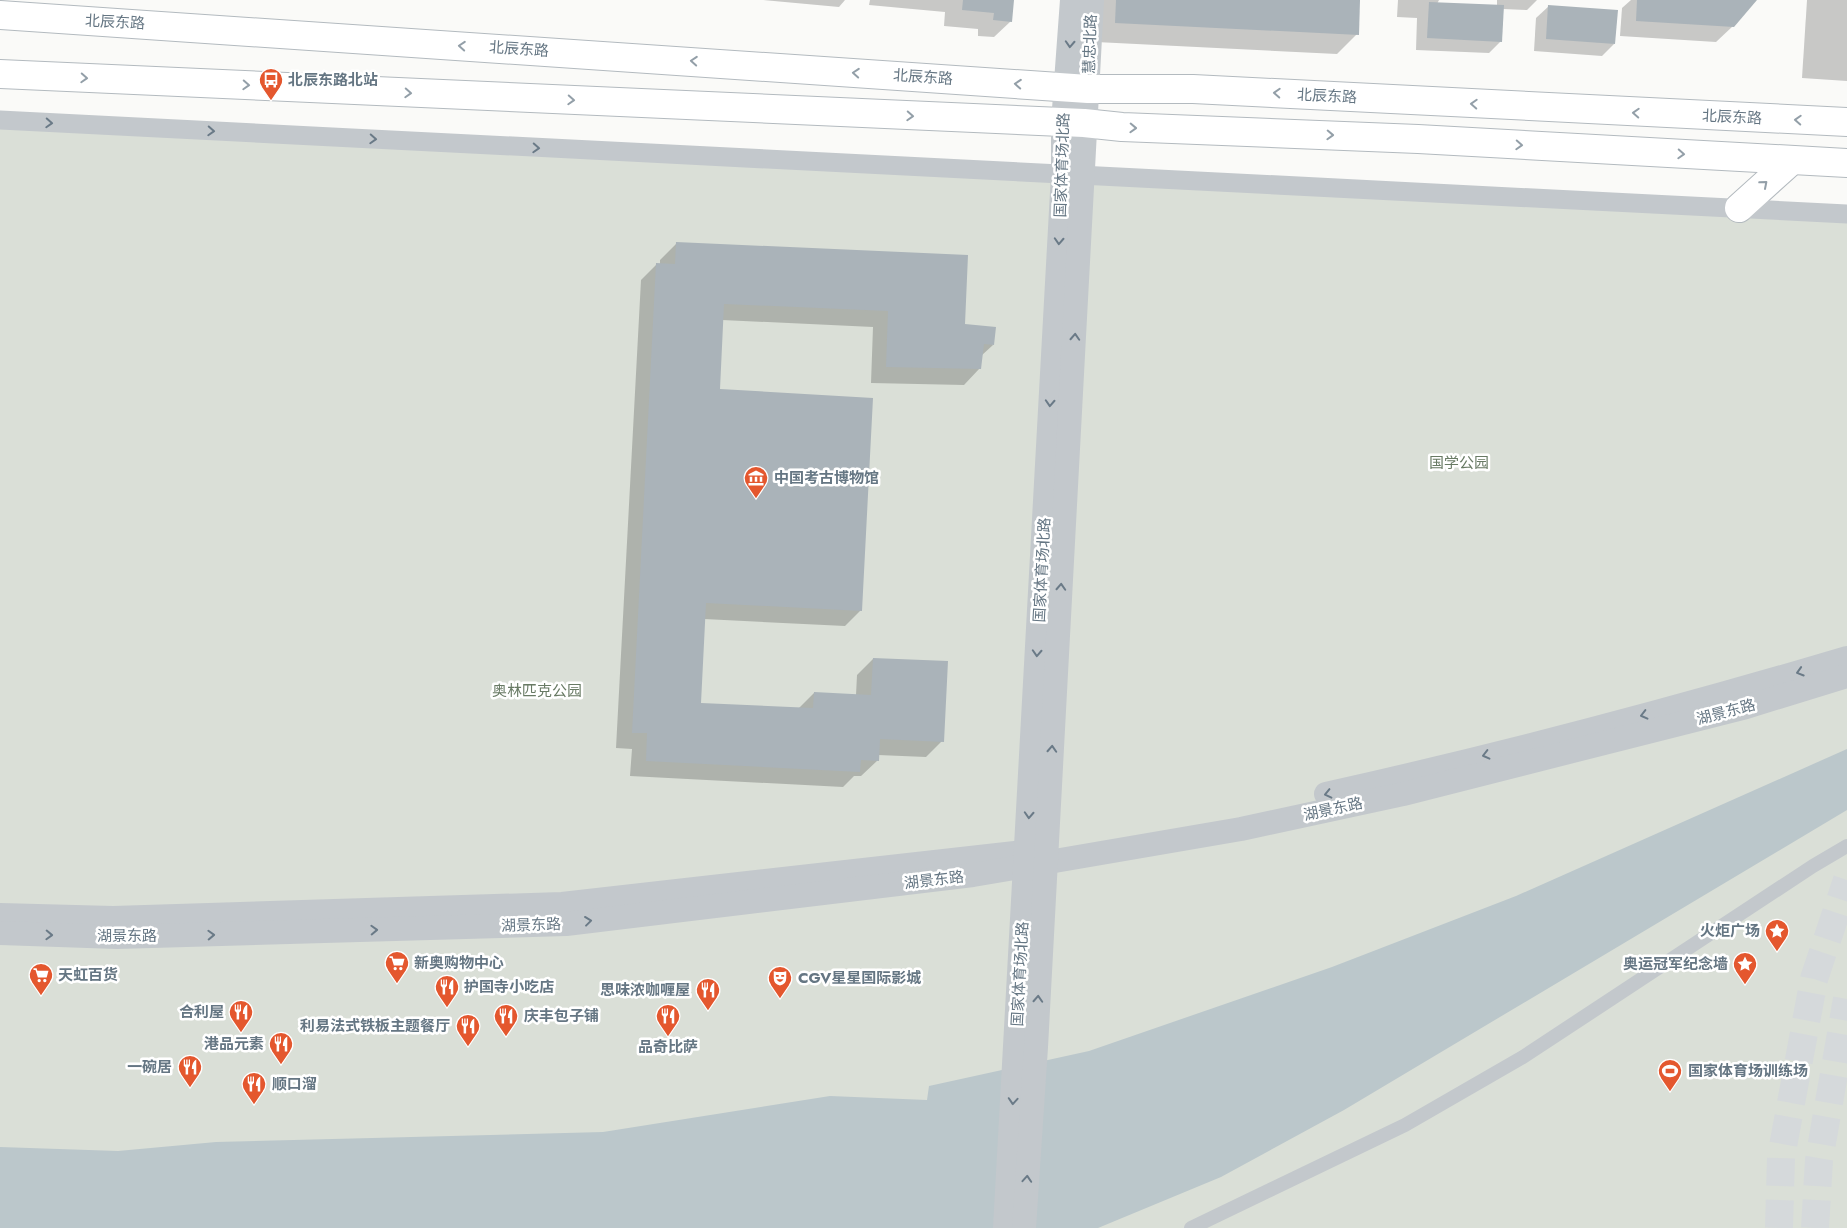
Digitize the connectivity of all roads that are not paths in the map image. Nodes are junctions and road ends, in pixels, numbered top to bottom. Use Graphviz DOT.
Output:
graph roads {
  1 [pos="1072,0"];
  2 [pos="1092,0"];
  3 [pos="0,15"];
  4 [pos="0,74"];
  5 [pos="1078,88"];
  6 [pos="0,120"];
  7 [pos="1847,122"];
  8 [pos="1074,123"];
  9 [pos="1791,161"];
  10 [pos="1847,163"];
  11 [pos="1074,175"];
  12 [pos="1739,208"];
  13 [pos="1847,214"];
  14 [pos="1847,658"];
  15 [pos="1847,676"];
  16 [pos="1847,846"];
  17 [pos="1036,856"];
  18 [pos="0,915"];
  19 [pos="0,933"];
  20 [pos="1026,1050"];
  21 [pos="1005,1228"];
  22 [pos="1024,1228"];
  23 [pos="1191,1228"];
  1 -- 5 [label="street, 慧忠北路, one-way"];
  2 -- 5 [label="street, 慧忠北路"];
  5 -- 3 [label="main road, 北辰东路, one-way"];
  4 -- 8 [label="main road, one-way"];
  7 -- 5 [label="main road, 北辰东路, one-way"];
  5 -- 8 [label="street, 国家体育场北路"];
  6 -- 11 [label="street, one-way"];
  8 -- 9 [label="main road, one-way"];
  8 -- 11 [label="street, 国家体育场北路"];
  9 -- 10 [label="main road"];
  12 -- 9 [label="main road, one-way"];
  11 -- 12 [label="street"];
  11 -- 17 [label="street, 国家体育场北路"];
  12 -- 13 [label="street"];
  14 -- 17 [label="street, 湖景东路, one-way"];
  15 -- 17 [label="street, 湖景东路"];
  16 -- 23 [label="street"];
  17 -- 18 [label="street, 湖景东路"];
  19 -- 17 [label="street, 湖景东路, one-way"];
  17 -- 20 [label="street, 国家体育场北路"];
  20 -- 21 [label="street, one-way"];
  22 -- 20 [label="street, one-way"];
}
